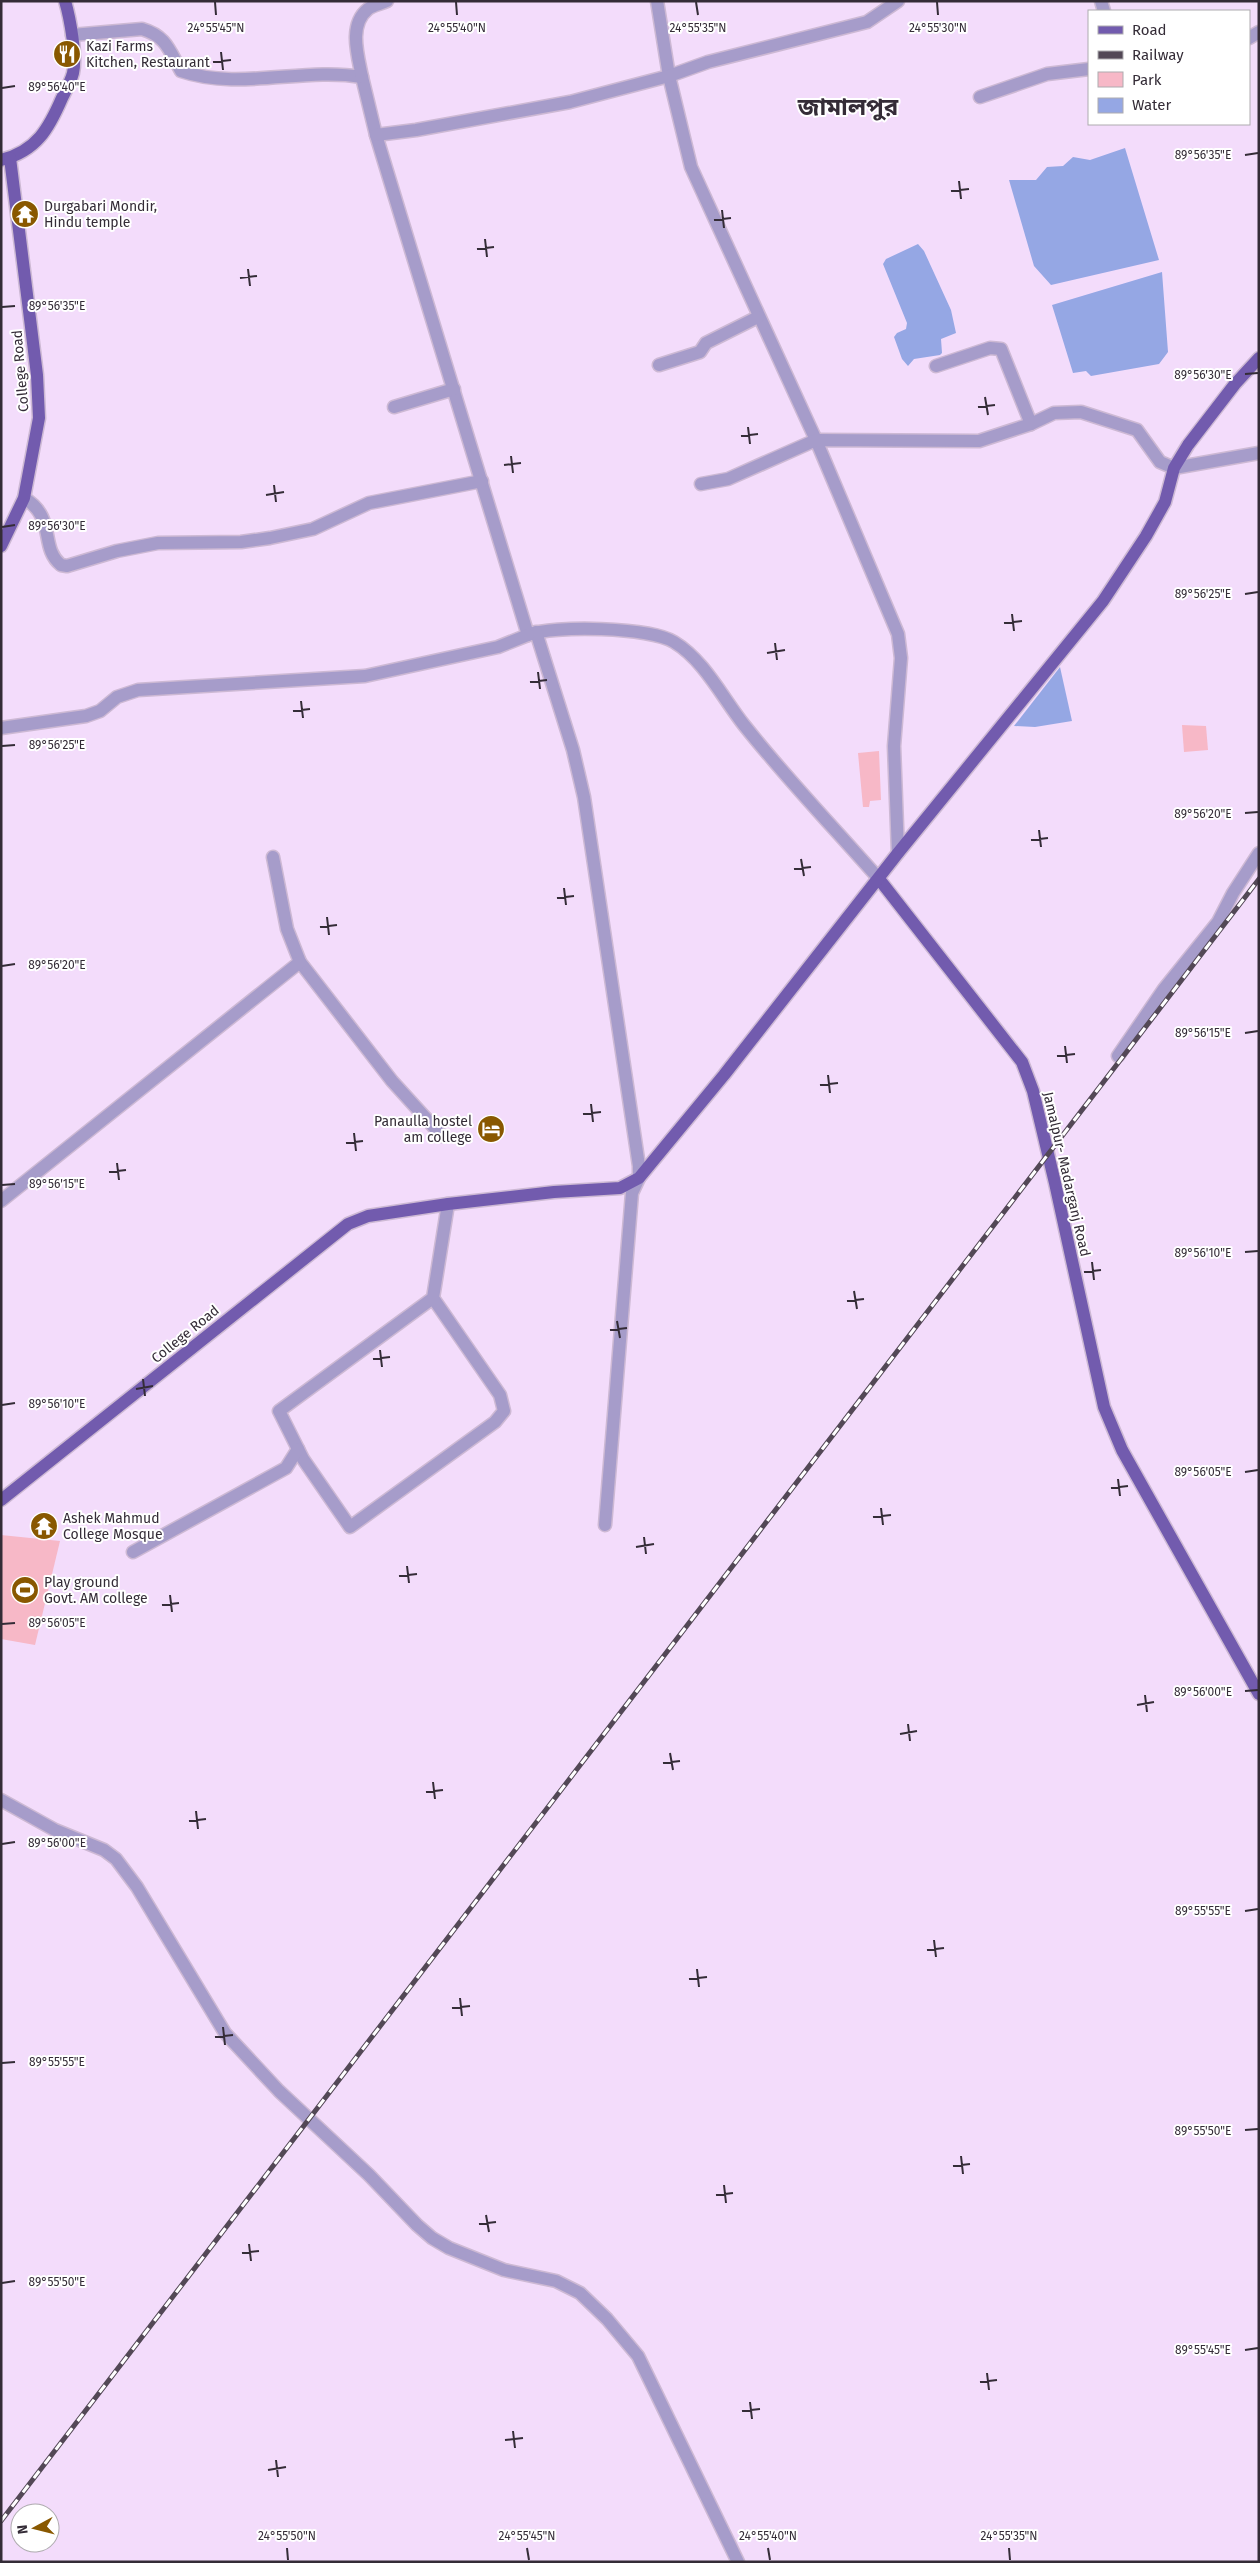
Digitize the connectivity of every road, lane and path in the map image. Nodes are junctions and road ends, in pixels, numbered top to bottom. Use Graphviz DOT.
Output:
graph roads {
  1 [pos="65,1"];
  2 [pos="386,1"];
  3 [pos="657,1"];
  4 [pos="898,1"];
  5 [pos="72,35"];
  6 [pos="1088,69"];
  7 [pos="669,76"];
  8 [pos="362,77"];
  9 [pos="980,97"];
  10 [pos="376,135"];
  11 [pos="6,159"];
  12 [pos="758,317"];
  13 [pos="1259,358"];
  14 [pos="659,365"];
  15 [pos="936,366"];
  16 [pos="454,390"];
  17 [pos="394,407"];
  18 [pos="1031,424"];
  19 [pos="816,440"];
  20 [pos="1259,453"];
  21 [pos="1174,468"];
  22 [pos="482,481"];
  23 [pos="700,484"];
  24 [pos="24,498"];
  25 [pos="1,546"];
  26 [pos="532,634"];
  27 [pos="1,728"];
  28 [pos="898,853"];
  29 [pos="1259,853"];
  30 [pos="273,857"];
  31 [pos="879,879"];
  32 [pos="300,962"];
  33 [pos="1118,1056"];
  34 [pos="442,1136"];
  35 [pos="639,1178"];
  36 [pos="1,1201"];
  37 [pos="448,1204"];
  38 [pos="433,1298"];
  39 [pos="298,1449"];
  40 [pos="286,1468"];
  41 [pos="310,1469"];
  42 [pos="1,1500"];
  43 [pos="604,1525"];
  44 [pos="133,1552"];
  45 [pos="1259,1694"];
  46 [pos="1,1800"];
  47 [pos="738,2562"];
  1 -- 5 [label="main road"];
  2 -- 8 [label="street"];
  3 -- 7 [label="street"];
  4 -- 7 [label="street"];
  5 -- 8 [label="street"];
  5 -- 11 [label="main road"];
  6 -- 9 [label="street"];
  7 -- 10 [label="street"];
  7 -- 12 [label="street"];
  8 -- 10 [label="street"];
  10 -- 16 [label="street"];
  11 -- 24 [label="main road, College Road"];
  12 -- 14 [label="street"];
  12 -- 19 [label="street"];
  13 -- 21 [label="main road"];
  15 -- 18 [label="street"];
  16 -- 17 [label="street"];
  16 -- 22 [label="street"];
  18 -- 19 [label="street"];
  18 -- 21 [label="street"];
  19 -- 23 [label="street"];
  19 -- 28 [label="street"];
  20 -- 21 [label="street"];
  21 -- 28 [label="main road"];
  22 -- 24 [label="street"];
  22 -- 26 [label="street"];
  24 -- 25 [label="main road, College Road"];
  26 -- 27 [label="street"];
  26 -- 31 [label="street"];
  26 -- 35 [label="street"];
  28 -- 31 [label="main road"];
  29 -- 33 [label="street"];
  30 -- 32 [label="street"];
  31 -- 35 [label="main road"];
  31 -- 45 [label="main road, Jamalpur- Madarganj Road"];
  32 -- 34 [label="street"];
  32 -- 36 [label="street"];
  35 -- 37 [label="main road, College Road"];
  35 -- 43 [label="street"];
  37 -- 38 [label="street"];
  37 -- 42 [label="main road, College Road"];
  38 -- 39 [label="street"];
  38 -- 41 [label="street"];
  39 -- 40 [label="street"];
  39 -- 41 [label="street"];
  40 -- 41 [label="street"];
  40 -- 44 [label="street"];
  46 -- 47 [label="street"];
}
